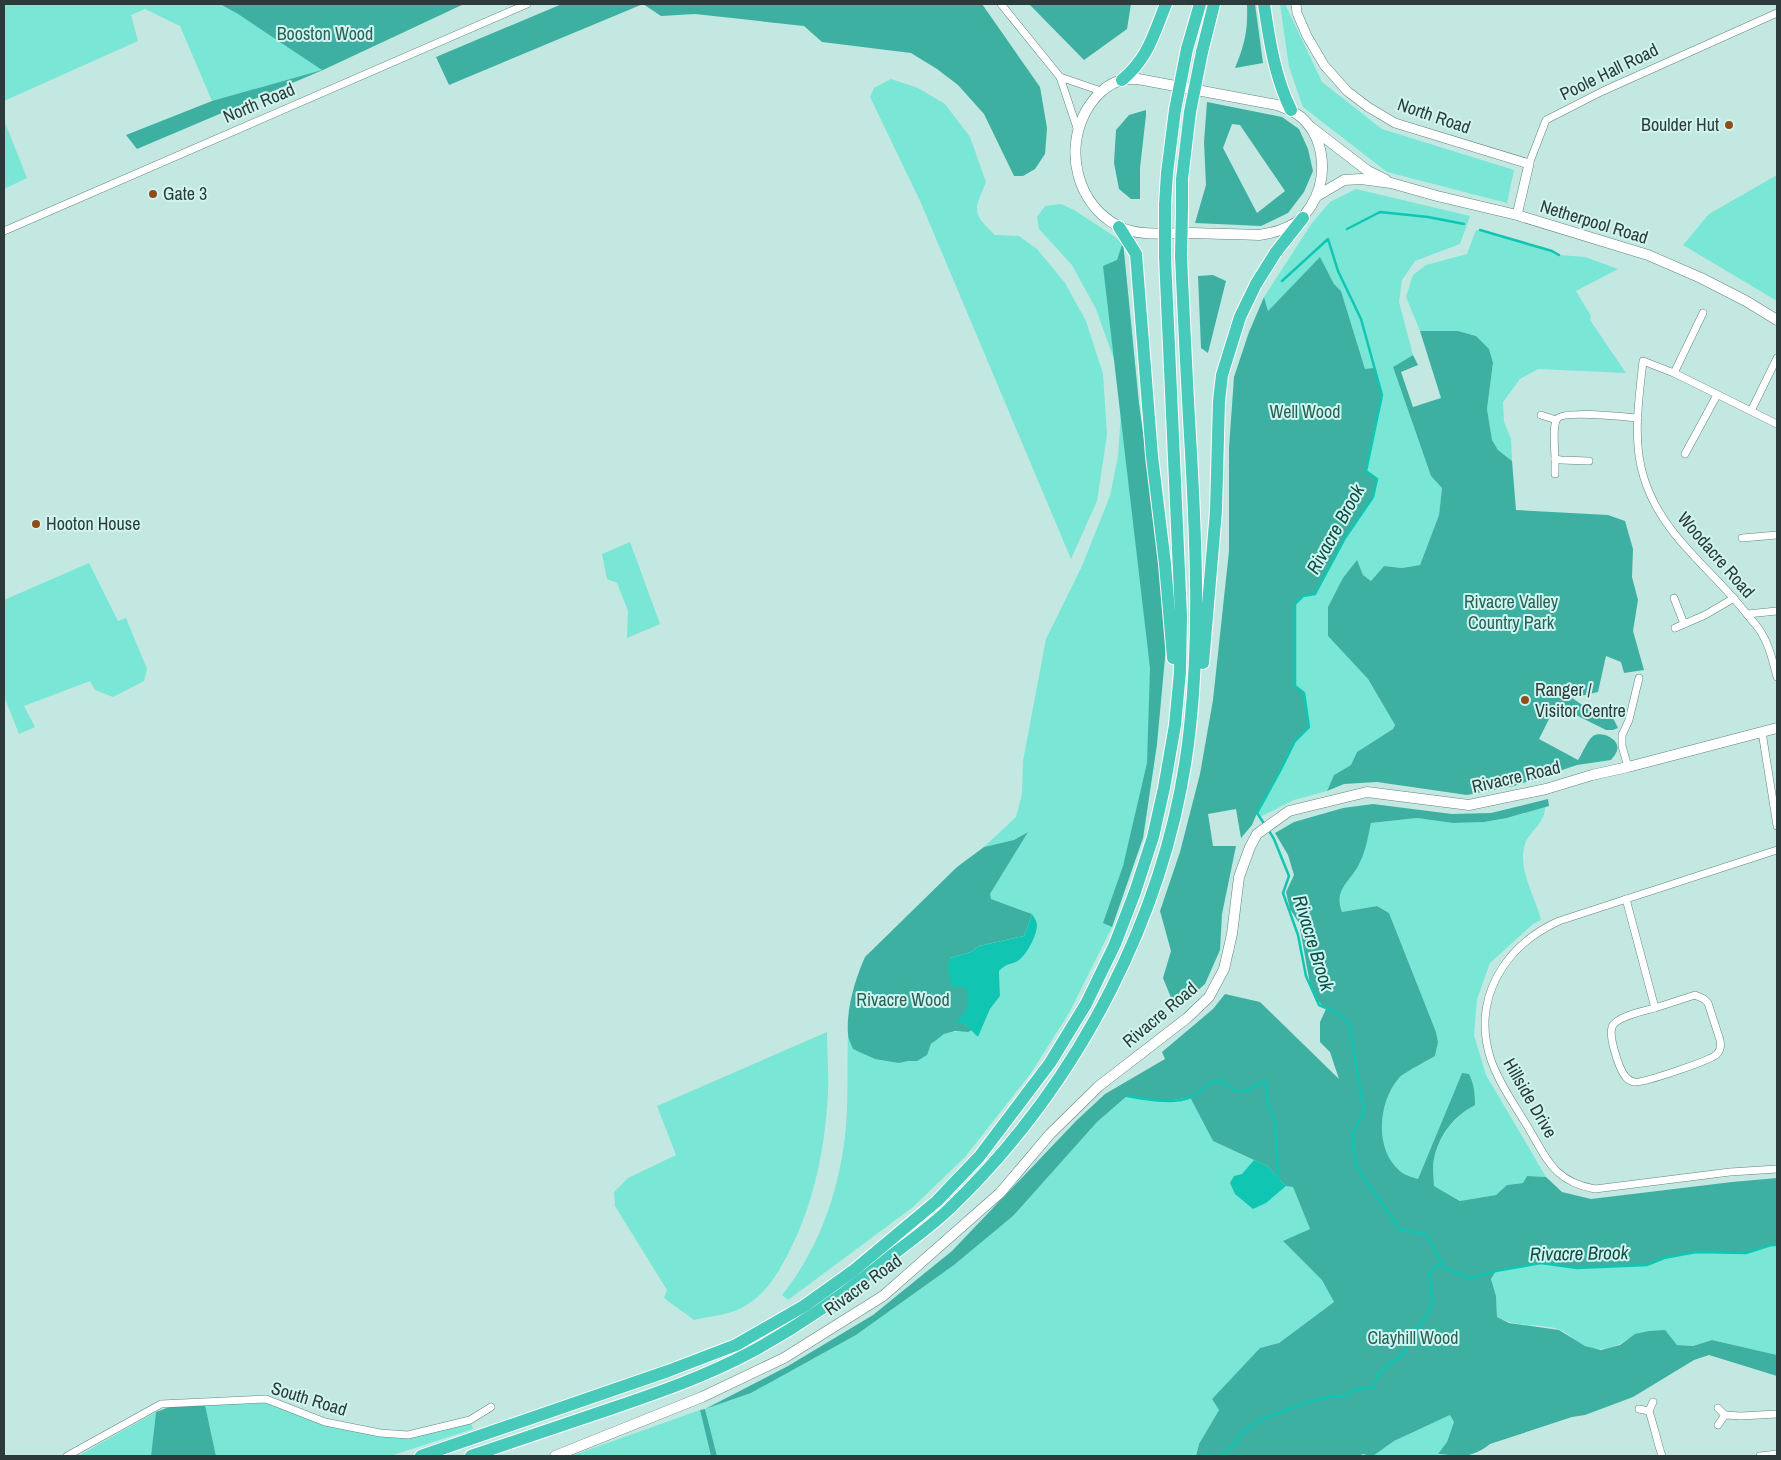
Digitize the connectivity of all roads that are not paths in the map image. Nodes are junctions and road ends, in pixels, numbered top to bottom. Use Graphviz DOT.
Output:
graph roads {
  1 [pos="526,4"];
  2 [pos="1001,4"];
  3 [pos="1166,4"];
  4 [pos="1200,4"];
  5 [pos="1214,4"];
  6 [pos="1264,4"];
  7 [pos="1296,4"];
  8 [pos="1777,13"];
  9 [pos="1060,77"];
  10 [pos="1122,80"];
  11 [pos="1101,91"];
  12 [pos="1291,110"];
  13 [pos="1308,125"];
  14 [pos="1078,131"];
  15 [pos="1529,164"];
  16 [pos="1391,183"];
  17 [pos="1316,196"];
  18 [pos="1516,215"];
  19 [pos="1303,218"];
  20 [pos="1120,227"];
  21 [pos="4,231"];
  22 [pos="1704,313"];
  23 [pos="1777,320"];
  24 [pos="1777,358"];
  25 [pos="1674,373"];
  26 [pos="1717,395"];
  27 [pos="1751,411"];
  28 [pos="1541,415"];
  29 [pos="1638,418"];
  30 [pos="1556,420"];
  31 [pos="1777,424"];
  32 [pos="1685,454"];
  33 [pos="1555,458"];
  34 [pos="1589,461"];
  35 [pos="1555,474"];
  36 [pos="1777,535"];
  37 [pos="1742,538"];
  38 [pos="1674,598"];
  39 [pos="1734,598"];
  40 [pos="1777,611"];
  41 [pos="1747,614"];
  42 [pos="1684,624"];
  43 [pos="1675,628"];
  44 [pos="1777,677"];
  45 [pos="1639,678"];
  46 [pos="1175,726"];
  47 [pos="1777,728"];
  48 [pos="1190,732"];
  49 [pos="1762,732"];
  50 [pos="1628,767"];
  51 [pos="1777,826"];
  52 [pos="1777,850"];
  53 [pos="1626,899"];
  54 [pos="1655,1008"];
  55 [pos="1777,1169"];
  56 [pos="1653,1402"];
  57 [pos="490,1407"];
  58 [pos="1718,1408"];
  59 [pos="1638,1409"];
  60 [pos="1649,1411"];
  61 [pos="1777,1414"];
  62 [pos="1725,1415"];
  63 [pos="1718,1426"];
  64 [pos="1772,1455"];
  65 [pos="67,1456"];
  66 [pos="421,1456"];
  67 [pos="471,1456"];
  68 [pos="556,1456"];
  69 [pos="1662,1456"];
  70 [pos="1760,1456"];
  1 -- 21 [label="street, North Road"];
  2 -- 9 [label="street"];
  3 -- 10 [label="highway"];
  4 -- 46 [label="highway, bridge"];
  5 -- 48 [label="highway, bridge"];
  6 -- 12 [label="highway"];
  7 -- 15 [label="street, North Road"];
  8 -- 15 [label="street, Poole Hall Road"];
  9 -- 11 [label="street"];
  9 -- 14 [label="street"];
  10 -- 11 [label="main road"];
  10 -- 12 [label="main road"];
  11 -- 14 [label="main road"];
  12 -- 13 [label="main road, Netherpool Road"];
  13 -- 16 [label="main road, Netherpool Road"];
  13 -- 17 [label="main road"];
  14 -- 20 [label="main road"];
  15 -- 18 [label="street, Poole Hall Road"];
  16 -- 17 [label="main road, Netherpool Road"];
  16 -- 18 [label="main road, Netherpool Road"];
  17 -- 19 [label="main road"];
  18 -- 23 [label="main road, Netherpool Road"];
  19 -- 20 [label="main road"];
  19 -- 48 [label="highway"];
  20 -- 46 [label="highway"];
  22 -- 25 [label="street"];
  24 -- 27 [label="street"];
  25 -- 26 [label="street"];
  25 -- 29 [label="street, Woodacre Road"];
  26 -- 27 [label="street"];
  26 -- 32 [label="street"];
  27 -- 31 [label="street"];
  28 -- 30 [label="street"];
  29 -- 30 [label="street"];
  29 -- 39 [label="street, Woodacre Road"];
  30 -- 33 [label="street"];
  33 -- 34 [label="street"];
  33 -- 35 [label="street"];
  36 -- 37 [label="street"];
  38 -- 42 [label="street"];
  39 -- 41 [label="street, Woodacre Road"];
  39 -- 42 [label="street"];
  40 -- 41 [label="street"];
  41 -- 44 [label="street, Woodacre Road"];
  42 -- 43 [label="street"];
  45 -- 50 [label="street"];
  46 -- 66 [label="highway"];
  47 -- 49 [label="main road, Rivacre Road"];
  48 -- 67 [label="highway"];
  49 -- 50 [label="main road, Rivacre Road"];
  49 -- 51 [label="street"];
  50 -- 68 [label="main road, Rivacre Road"];
  52 -- 53 [label="street, Hillside Drive"];
  53 -- 54 [label="street"];
  53 -- 55 [label="street, Hillside Drive"];
  54 -- 54 [label="street"];
  56 -- 60 [label="street"];
  57 -- 65 [label="street, South Road"];
  58 -- 62 [label="street"];
  59 -- 60 [label="street"];
  60 -- 69 [label="street"];
  61 -- 62 [label="street"];
  62 -- 63 [label="street"];
  64 -- 70 [label="street"];
}
